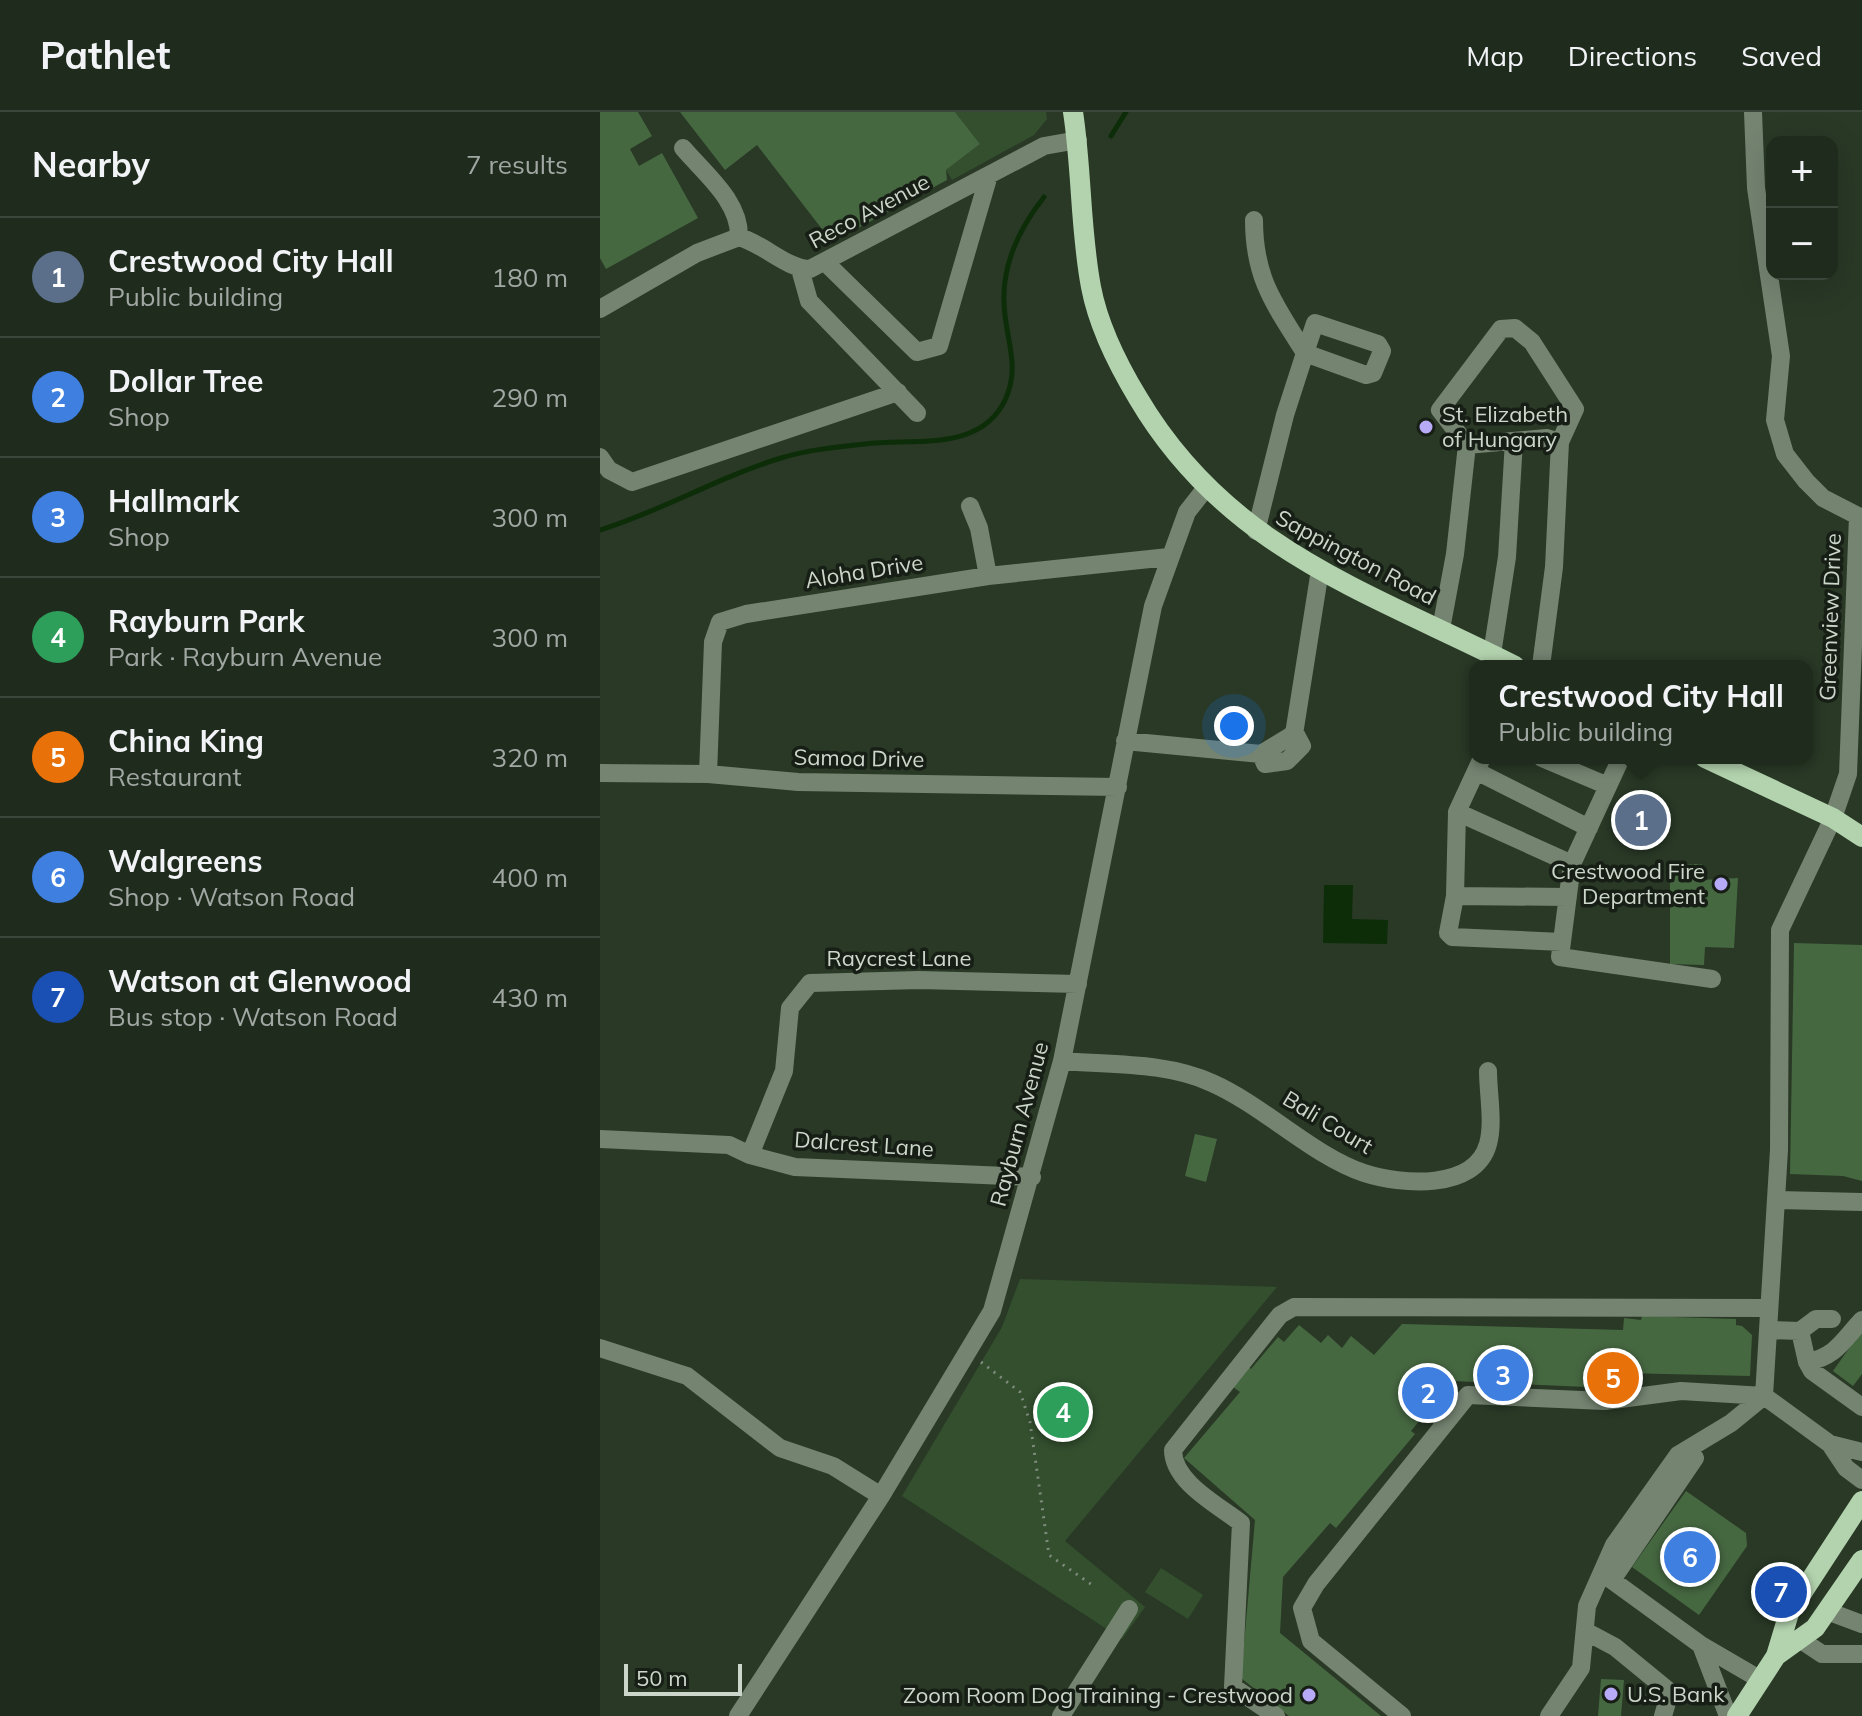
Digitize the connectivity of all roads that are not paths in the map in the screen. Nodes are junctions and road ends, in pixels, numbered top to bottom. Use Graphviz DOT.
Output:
graph roads {
  1 [pos="1073,112"];
  2 [pos="1753,112"];
  3 [pos="1078,140"];
  4 [pos="683,148"];
  5 [pos="989,175"];
  6 [pos="1254,220"];
  7 [pos="739,237"];
  8 [pos="826,263"];
  9 [pos="800,269"];
  10 [pos="600,309"];
  11 [pos="898,392"];
  12 [pos="917,413"];
  13 [pos="1514,441"];
  14 [pos="1560,442"];
  15 [pos="1467,445"];
  16 [pos="600,457"];
  17 [pos="1205,489"];
  18 [pos="970,506"];
  19 [pos="1860,516"];
  20 [pos="1256,531"];
  21 [pos="1169,557"];
  22 [pos="1320,570"];
  23 [pos="988,576"];
  24 [pos="1441,629"];
  25 [pos="1492,654"];
  26 [pos="1504,660"];
  27 [pos="1542,660"];
  28 [pos="1125,741"];
  29 [pos="1556,764"];
  30 [pos="1618,764"];
  31 [pos="1718,764"];
  32 [pos="1479,765"];
  33 [pos="600,773"];
  34 [pos="708,774"];
  35 [pos="1608,786"];
  36 [pos="1118,787"];
  37 [pos="1457,812"];
  38 [pos="1833,818"];
  39 [pos="1862,819"];
  40 [pos="1589,828"];
  41 [pos="1862,837"];
  42 [pos="1572,864"];
  43 [pos="1455,896"];
  44 [pos="1568,897"];
  45 [pos="1561,950"];
  46 [pos="1712,979"];
  47 [pos="1078,984"];
  48 [pos="1062,1061"];
  49 [pos="1488,1071"];
  50 [pos="600,1139"];
  51 [pos="750,1155"];
  52 [pos="1032,1177"];
  53 [pos="1776,1200"];
  54 [pos="1862,1202"];
  55 [pos="1769,1308"];
  56 [pos="1832,1319"];
  57 [pos="1862,1320"];
  58 [pos="1768,1330"];
  59 [pos="1800,1331"];
  60 [pos="600,1348"];
  61 [pos="1807,1362"];
  62 [pos="1764,1396"];
  63 [pos="1859,1398"];
  64 [pos="1830,1444"];
  65 [pos="1862,1452"];
  66 [pos="1695,1458"];
  67 [pos="1862,1480"];
  68 [pos="881,1496"];
  69 [pos="1862,1501"];
  70 [pos="1862,1560"];
  71 [pos="1607,1576"];
  72 [pos="1129,1609"];
  73 [pos="1827,1611"];
  74 [pos="1862,1624"];
  75 [pos="1585,1631"];
  76 [pos="1801,1640"];
  77 [pos="1701,1645"];
  78 [pos="1862,1654"];
  79 [pos="1776,1656"];
  80 [pos="1761,1680"];
  81 [pos="738,1716"];
  82 [pos="1061,1716"];
  83 [pos="1276,1716"];
  84 [pos="1402,1716"];
  85 [pos="1549,1716"];
  86 [pos="1663,1716"];
  87 [pos="1728,1716"];
  88 [pos="1737,1716"];
  1 -- 3 [label="main road, Sappington Road"];
  2 -- 19 [label="street"];
  3 -- 5 [label="street, Reco Avenue"];
  3 -- 17 [label="main road, Sappington Road"];
  4 -- 7 [label="street"];
  5 -- 8 [label="street, Reco Avenue"];
  5 -- 8 [label="street"];
  6 -- 20 [label="street"];
  7 -- 9 [label="street, Reco Avenue"];
  7 -- 10 [label="street"];
  8 -- 9 [label="street, Reco Avenue"];
  9 -- 11 [label="street"];
  11 -- 12 [label="street"];
  11 -- 16 [label="street"];
  13 -- 14 [label="street"];
  13 -- 15 [label="street"];
  13 -- 25 [label="street"];
  14 -- 15 [label="street"];
  14 -- 27 [label="street"];
  15 -- 24 [label="street"];
  17 -- 20 [label="main road, Sappington Road"];
  17 -- 21 [label="street, Rayburn Avenue"];
  18 -- 23 [label="street"];
  19 -- 38 [label="street, Greenview Drive"];
  20 -- 22 [label="main road, Sappington Road"];
  21 -- 23 [label="street, Aloha Drive"];
  21 -- 28 [label="street, Rayburn Avenue"];
  22 -- 24 [label="main road, Sappington Road"];
  22 -- 28 [label="street"];
  23 -- 34 [label="street, Aloha Drive"];
  24 -- 25 [label="main road, Sappington Road"];
  25 -- 26 [label="main road, Sappington Road"];
  28 -- 36 [label="street, Rayburn Avenue"];
  29 -- 35 [label="street"];
  30 -- 35 [label="street"];
  31 -- 38 [label="main road"];
  32 -- 37 [label="street"];
  32 -- 40 [label="street"];
  33 -- 34 [label="street, Samoa Drive"];
  34 -- 36 [label="street, Samoa Drive"];
  35 -- 40 [label="street"];
  36 -- 47 [label="street, Rayburn Avenue"];
  37 -- 42 [label="street"];
  37 -- 43 [label="street"];
  38 -- 39 [label="main road"];
  38 -- 41 [label="main road"];
  38 -- 53 [label="street, Greenview Drive"];
  40 -- 42 [label="street"];
  42 -- 44 [label="street"];
  43 -- 44 [label="street"];
  43 -- 45 [label="street"];
  44 -- 45 [label="street"];
  45 -- 46 [label="street"];
  47 -- 48 [label="street, Rayburn Avenue"];
  47 -- 51 [label="street, Raycrest Lane"];
  48 -- 49 [label="street, Bali Court"];
  48 -- 52 [label="street, Rayburn Avenue"];
  50 -- 51 [label="street, Dalcrest Lane"];
  51 -- 52 [label="street, Dalcrest Lane"];
  52 -- 68 [label="street, Rayburn Avenue"];
  53 -- 54 [label="street"];
  53 -- 55 [label="street, Greenview Drive"];
  55 -- 58 [label="street, Greenview Drive"];
  55 -- 83 [label="street"];
  56 -- 59 [label="street"];
  57 -- 61 [label="street"];
  58 -- 59 [label="street"];
  58 -- 62 [label="street, Greenview Drive"];
  59 -- 61 [label="street"];
  60 -- 68 [label="street"];
  61 -- 63 [label="street"];
  62 -- 64 [label="street"];
  62 -- 71 [label="street"];
  62 -- 84 [label="street"];
  64 -- 65 [label="street"];
  64 -- 67 [label="street"];
  66 -- 71 [label="street"];
  68 -- 81 [label="street, Rayburn Avenue"];
  69 -- 79 [label="main road"];
  70 -- 73 [label="main road"];
  71 -- 75 [label="street"];
  71 -- 77 [label="street"];
  72 -- 82 [label="street"];
  73 -- 74 [label="street"];
  73 -- 76 [label="main road"];
  75 -- 85 [label="street"];
  75 -- 86 [label="street"];
  76 -- 78 [label="street"];
  76 -- 79 [label="main road"];
  77 -- 80 [label="street"];
  77 -- 87 [label="street"];
  79 -- 80 [label="main road"];
  80 -- 88 [label="main road"];
}
